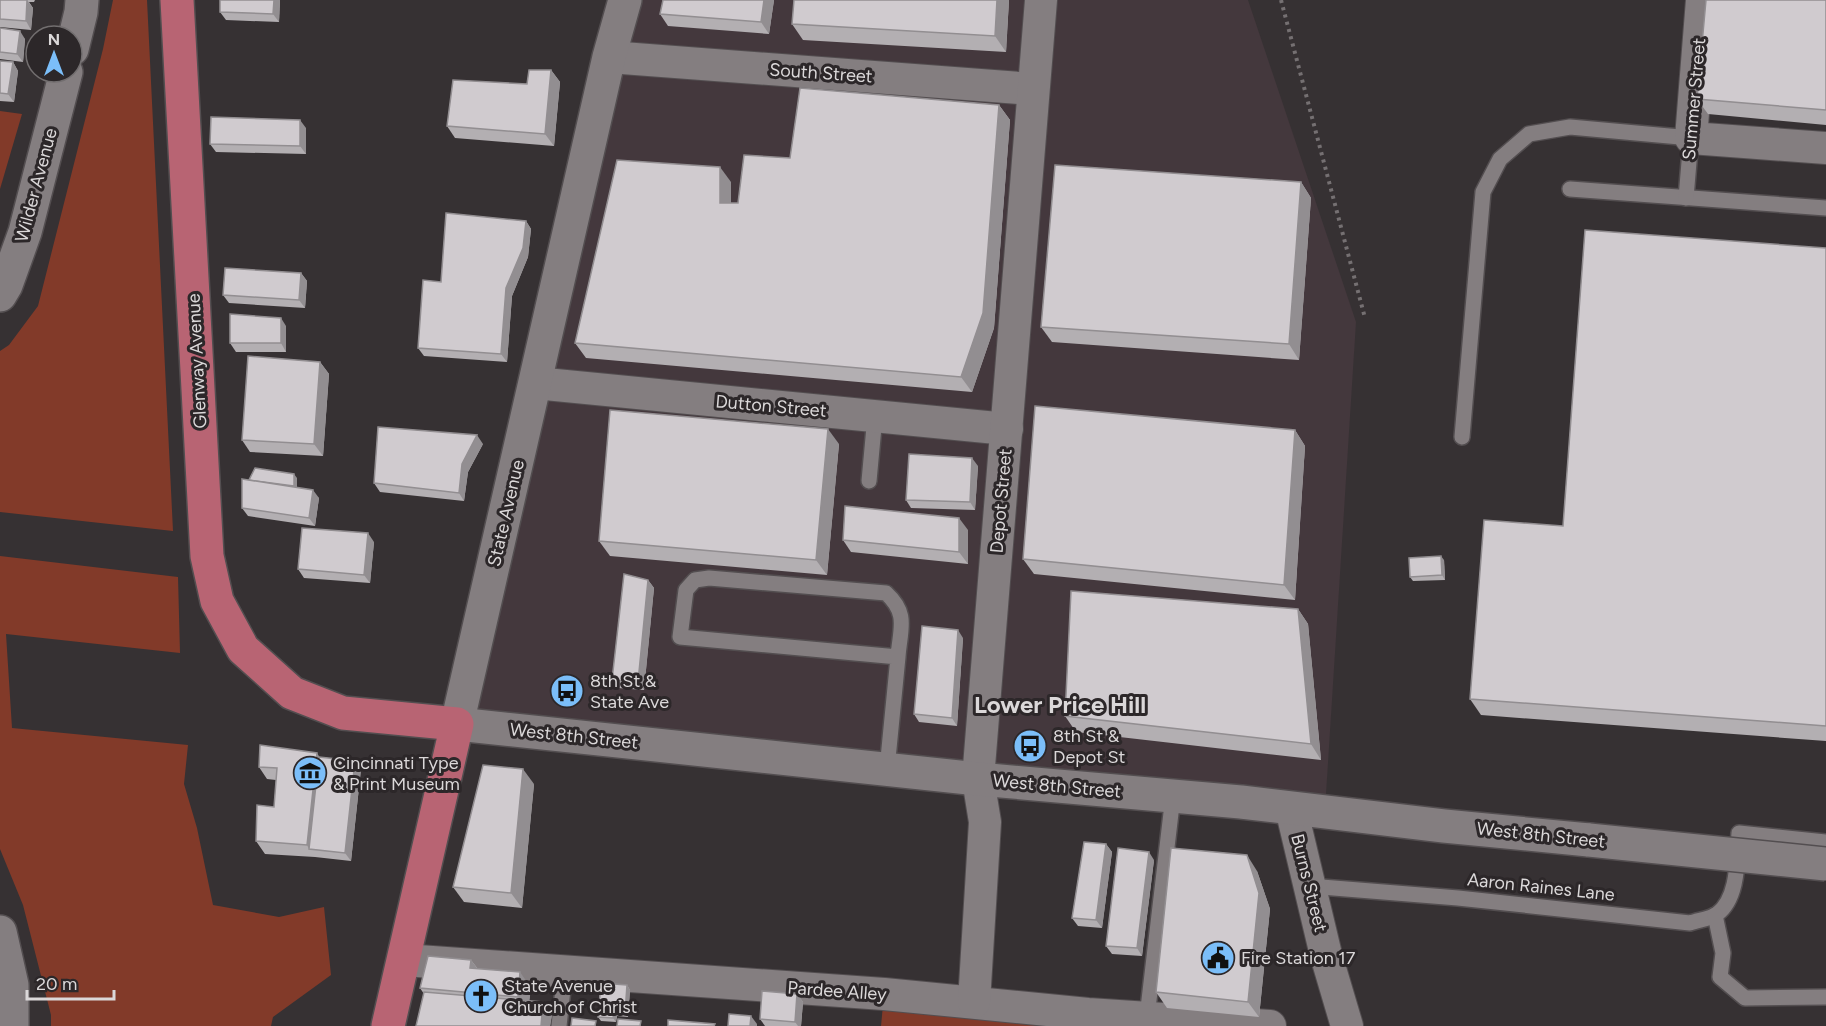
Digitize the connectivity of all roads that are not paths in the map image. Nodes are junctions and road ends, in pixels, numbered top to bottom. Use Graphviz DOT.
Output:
graph roads {
  1 [pos="82,0"];
  2 [pos="177,0"];
  3 [pos="625,0"];
  4 [pos="1041,0"];
  5 [pos="1702,0"];
  6 [pos="78,24"];
  7 [pos="609,57"];
  8 [pos="63,84"];
  9 [pos="1033,89"];
  10 [pos="1691,138"];
  11 [pos="1826,148"];
  12 [pos="1570,189"];
  13 [pos="1686,198"];
  14 [pos="1826,208"];
  15 [pos="0,295"];
  16 [pos="535,383"];
  17 [pos="875,416"];
  18 [pos="1007,429"];
  19 [pos="1462,437"];
  20 [pos="870,481"];
  21 [pos="898,657"];
  22 [pos="292,693"];
  23 [pos="457,724"];
  24 [pos="887,769"];
  25 [pos="978,780"];
  26 [pos="1173,796"];
  27 [pos="1291,808"];
  28 [pos="1826,842"];
  29 [pos="1826,864"];
  30 [pos="1736,869"];
  31 [pos="1826,878"];
  32 [pos="1309,886"];
  33 [pos="1715,915"];
  34 [pos="0,932"];
  35 [pos="404,960"];
  36 [pos="565,971"];
  37 [pos="1826,997"];
  38 [pos="974,1002"];
  39 [pos="1147,1017"];
  40 [pos="12,1026"];
  41 [pos="388,1026"];
  42 [pos="559,1026"];
  43 [pos="1269,1026"];
  44 [pos="1347,1026"];
  1 -- 6 [label="main road"];
  2 -- 22 [label="main road, Glenway Avenue"];
  3 -- 7 [label="main road, State Avenue"];
  4 -- 9 [label="street, Depot Street"];
  5 -- 10 [label="street, Summer Street"];
  7 -- 9 [label="street, South Street"];
  7 -- 16 [label="main road, State Avenue"];
  8 -- 15 [label="main road, Wilder Avenue"];
  9 -- 18 [label="street, Depot Street"];
  10 -- 11 [label="street"];
  10 -- 13 [label="lane, Summer Street"];
  10 -- 19 [label="lane"];
  12 -- 13 [label="lane"];
  13 -- 14 [label="lane"];
  16 -- 17 [label="street, Dutton Street"];
  16 -- 23 [label="main road, State Avenue"];
  17 -- 18 [label="street, Dutton Street"];
  17 -- 20 [label="lane"];
  18 -- 25 [label="street, Depot Street"];
  21 -- 21 [label="lane"];
  21 -- 24 [label="lane"];
  22 -- 23 [label="main road, West 8th Street"];
  23 -- 24 [label="main road, West 8th Street"];
  23 -- 35 [label="main road, State Avenue"];
  24 -- 25 [label="main road, West 8th Street"];
  25 -- 26 [label="main road, West 8th Street"];
  25 -- 38 [label="street, Depot Street"];
  26 -- 27 [label="main road, West 8th Street"];
  26 -- 39 [label="lane"];
  27 -- 29 [label="main road, West 8th Street, bridge"];
  27 -- 32 [label="street, Burns Street"];
  28 -- 30 [label="lane"];
  30 -- 31 [label="lane"];
  30 -- 33 [label="lane"];
  32 -- 33 [label="lane, Aaron Raines Lane"];
  32 -- 44 [label="street, Burns Street"];
  33 -- 37 [label="lane"];
  34 -- 40 [label="main road"];
  35 -- 36 [label="street, Pardee Alley"];
  35 -- 41 [label="main road, State Avenue"];
  36 -- 38 [label="street, Pardee Alley"];
  36 -- 42 [label="lane"];
  38 -- 39 [label="street, Pardee Alley"];
  39 -- 43 [label="street, Pardee Alley"];
}
